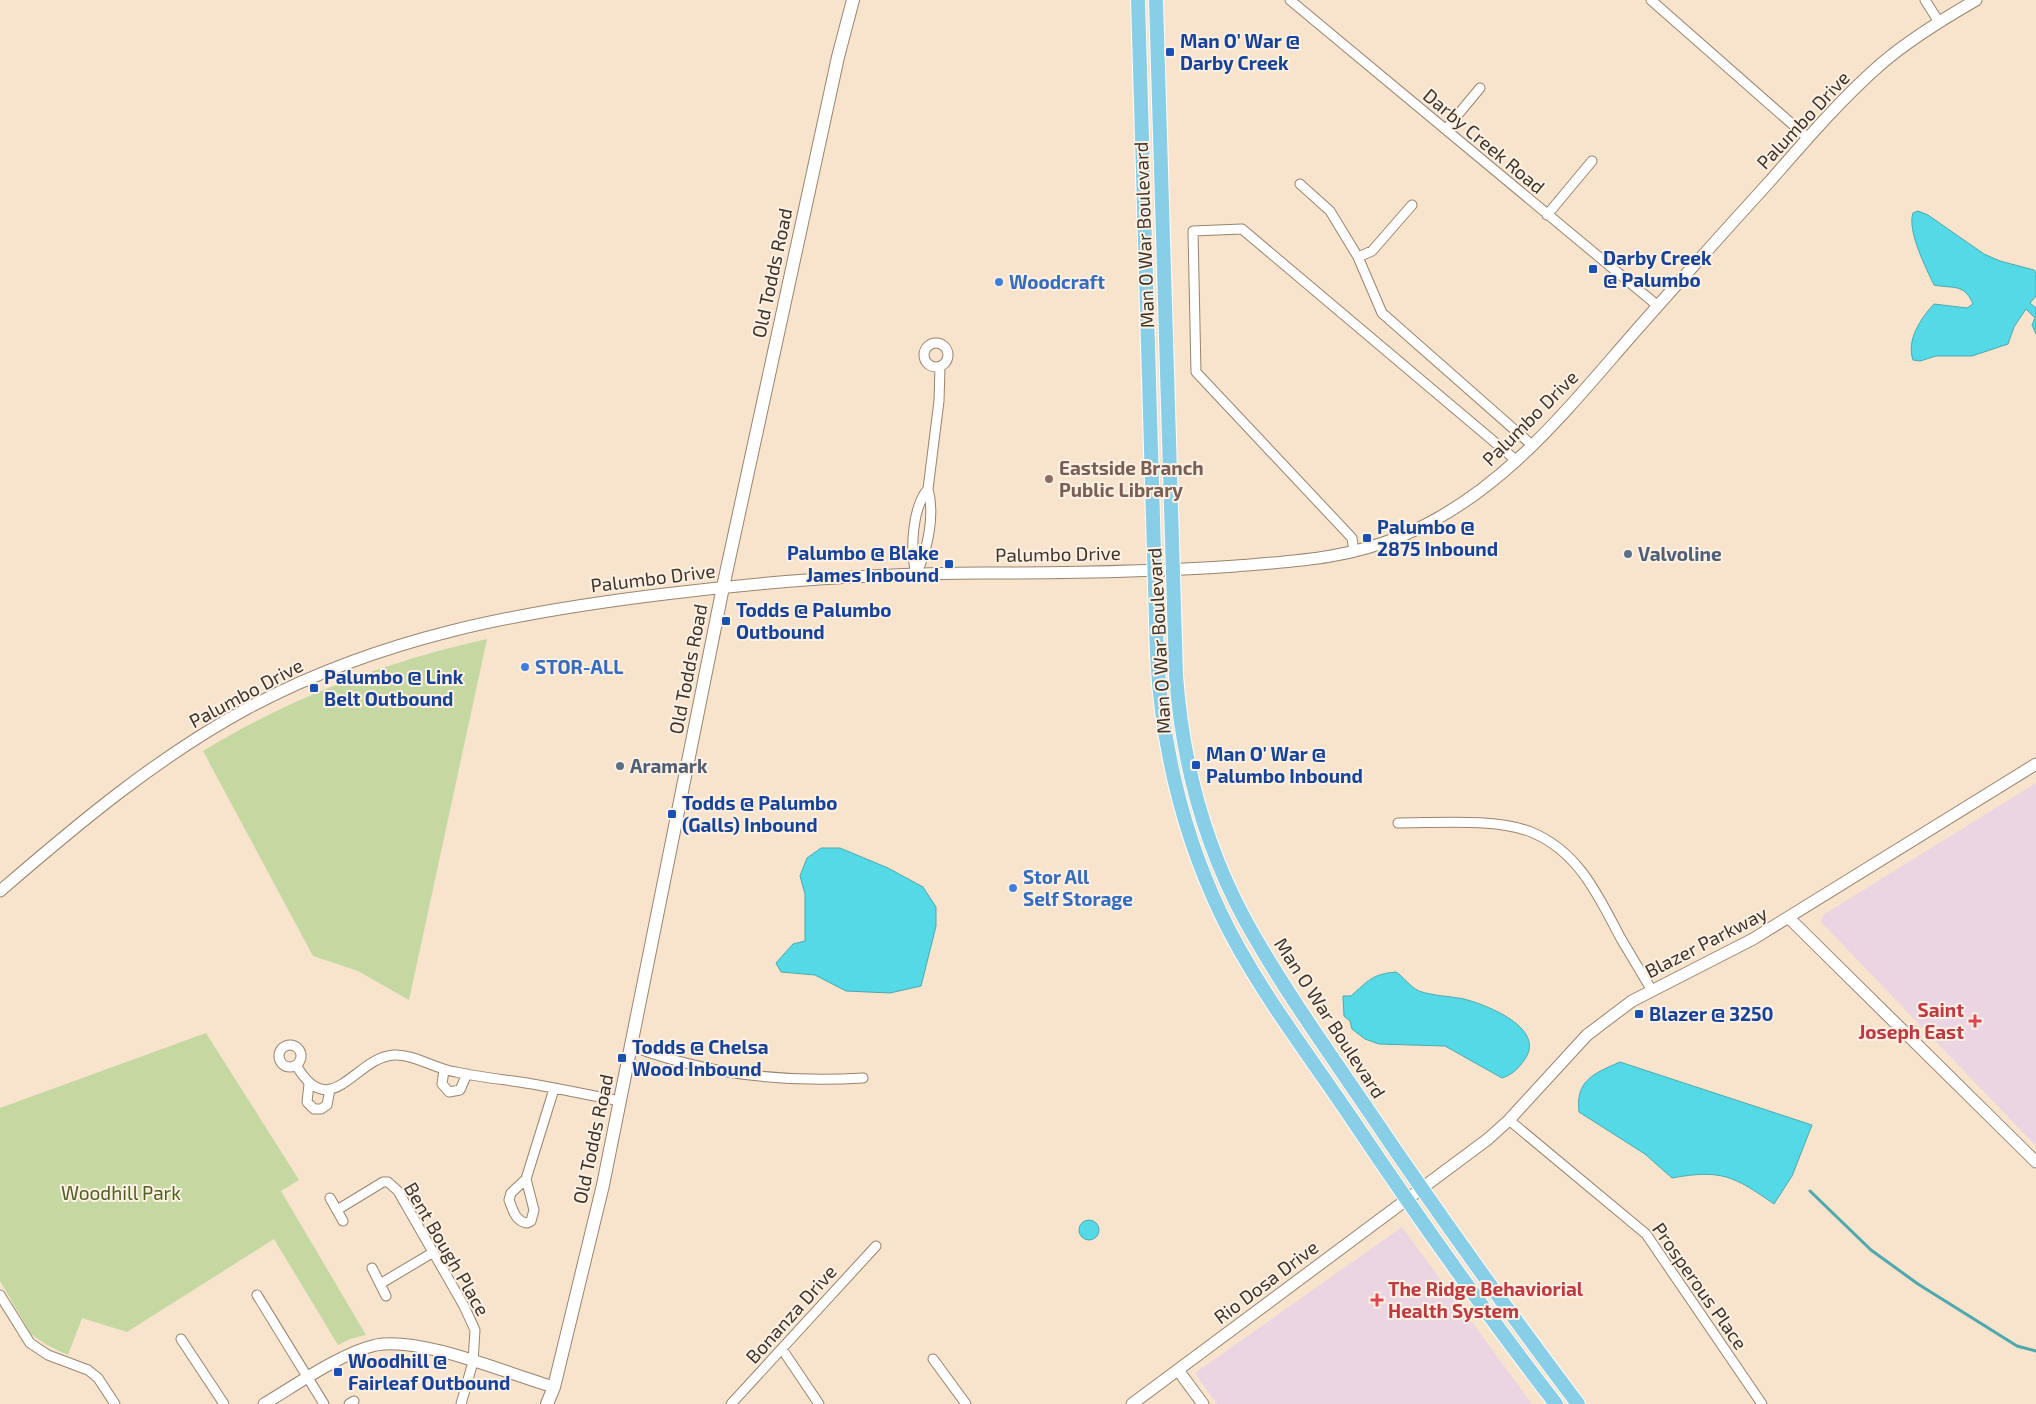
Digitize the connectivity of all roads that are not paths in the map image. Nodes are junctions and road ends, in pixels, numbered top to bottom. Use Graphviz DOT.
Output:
graph roads {
  1 [pos="853,0"];
  2 [pos="1138,0"];
  3 [pos="1156,0"];
  4 [pos="1290,0"];
  5 [pos="1651,0"];
  6 [pos="1926,0"];
  7 [pos="1976,0"];
  8 [pos="1939,22"];
  9 [pos="1480,88"];
  10 [pos="1446,129"];
  11 [pos="1808,138"];
  12 [pos="1592,161"];
  13 [pos="1300,184"];
  14 [pos="1412,205"];
  15 [pos="1547,215"];
  16 [pos="1358,257"];
  17 [pos="1658,306"];
  18 [pos="940,367"];
  19 [pos="1533,446"];
  20 [pos="1517,461"];
  21 [pos="928,489"];
  22 [pos="1354,552"];
  23 [pos="1154,570"];
  24 [pos="1172,570"];
  25 [pos="916,574"];
  26 [pos="723,587"];
  27 [pos="2036,764"];
  28 [pos="1398,823"];
  29 [pos="0,891"];
  30 [pos="1789,918"];
  31 [pos="1651,989"];
  32 [pos="631,1046"];
  33 [pos="296,1065"];
  34 [pos="444,1070"];
  35 [pos="467,1074"];
  36 [pos="863,1078"];
  37 [pos="309,1084"];
  38 [pos="330,1088"];
  39 [pos="554,1089"];
  40 [pos="620,1101"];
  41 [pos="1509,1120"];
  42 [pos="2036,1162"];
  43 [pos="526,1180"];
  44 [pos="1421,1188"];
  45 [pos="330,1198"];
  46 [pos="1406,1200"];
  47 [pos="336,1210"];
  48 [pos="343,1221"];
  49 [pos="876,1246"];
  50 [pos="432,1253"];
  51 [pos="372,1268"];
  52 [pos="380,1284"];
  53 [pos="0,1295"];
  54 [pos="256,1295"];
  55 [pos="386,1296"];
  56 [pos="181,1339"];
  57 [pos="782,1349"];
  58 [pos="933,1359"];
  59 [pos="473,1362"];
  60 [pos="1178,1370"];
  61 [pos="309,1378"];
  62 [pos="554,1387"];
  63 [pos="115,1404"];
  64 [pos="224,1404"];
  65 [pos="264,1404"];
  66 [pos="324,1404"];
  67 [pos="461,1404"];
  68 [pos="547,1404"];
  69 [pos="731,1404"];
  70 [pos="819,1404"];
  71 [pos="966,1404"];
  72 [pos="1132,1404"];
  73 [pos="1203,1404"];
  74 [pos="1556,1404"];
  75 [pos="1578,1404"];
  76 [pos="1762,1404"];
  1 -- 26 [label="main road, Old Todds Road"];
  2 -- 23 [label="main road, Man O War Boulevard"];
  3 -- 24 [label="main road, Man O War Boulevard"];
  4 -- 10 [label="street, Darby Creek Road"];
  5 -- 11 [label="street"];
  6 -- 8 [label="street"];
  7 -- 8 [label="street, Palumbo Drive"];
  8 -- 11 [label="street, Palumbo Drive"];
  9 -- 10 [label="street"];
  10 -- 15 [label="street, Darby Creek Road"];
  11 -- 17 [label="street, Palumbo Drive"];
  12 -- 15 [label="street"];
  13 -- 16 [label="street"];
  14 -- 16 [label="street"];
  15 -- 17 [label="street, Darby Creek Road"];
  16 -- 19 [label="street"];
  17 -- 19 [label="street, Palumbo Drive"];
  18 -- 21 [label="street"];
  19 -- 20 [label="street, Palumbo Drive"];
  20 -- 22 [label="street, Palumbo Drive"];
  20 -- 22 [label="street"];
  21 -- 25 [label="street"];
  21 -- 25 [label="street"];
  22 -- 24 [label="street, Palumbo Drive"];
  23 -- 24 [label="street, Palumbo Drive"];
  23 -- 25 [label="street, Palumbo Drive"];
  23 -- 46 [label="main road, Man O War Boulevard"];
  24 -- 44 [label="main road, Man O War Boulevard"];
  25 -- 26 [label="street, Palumbo Drive"];
  26 -- 29 [label="street, Palumbo Drive"];
  26 -- 32 [label="main road, Old Todds Road"];
  27 -- 30 [label="street, Blazer Parkway"];
  28 -- 31 [label="street"];
  30 -- 31 [label="street, Blazer Parkway"];
  30 -- 42 [label="street"];
  31 -- 41 [label="street, Blazer Parkway"];
  32 -- 36 [label="street"];
  32 -- 40 [label="main road, Old Todds Road"];
  33 -- 37 [label="street"];
  34 -- 35 [label="street"];
  34 -- 35 [label="street"];
  34 -- 38 [label="street"];
  35 -- 39 [label="street"];
  37 -- 38 [label="street"];
  37 -- 38 [label="street"];
  39 -- 40 [label="street"];
  39 -- 43 [label="street"];
  40 -- 62 [label="main road, Old Todds Road"];
  41 -- 44 [label="street, Blazer Parkway"];
  41 -- 76 [label="street, Prosperous Place"];
  44 -- 46 [label="street, Rio Dosa Drive"];
  44 -- 75 [label="main road, Man O War Boulevard"];
  45 -- 47 [label="street"];
  46 -- 60 [label="street, Rio Dosa Drive"];
  46 -- 74 [label="main road, Man O War Boulevard"];
  47 -- 48 [label="street"];
  47 -- 50 [label="street, Bent Bough Place"];
  49 -- 57 [label="street, Bonanza Drive"];
  50 -- 52 [label="street"];
  50 -- 59 [label="street, Bent Bough Place"];
  51 -- 52 [label="street"];
  52 -- 55 [label="street"];
  53 -- 63 [label="street"];
  54 -- 61 [label="street"];
  56 -- 64 [label="street"];
  57 -- 69 [label="street, Bonanza Drive"];
  57 -- 70 [label="street"];
  58 -- 71 [label="street"];
  59 -- 61 [label="street"];
  59 -- 62 [label="street"];
  59 -- 67 [label="street, Bent Bough Place"];
  60 -- 72 [label="street, Rio Dosa Drive"];
  60 -- 73 [label="street"];
  61 -- 65 [label="street"];
  61 -- 66 [label="street"];
  62 -- 68 [label="main road, Old Todds Road"];
}
